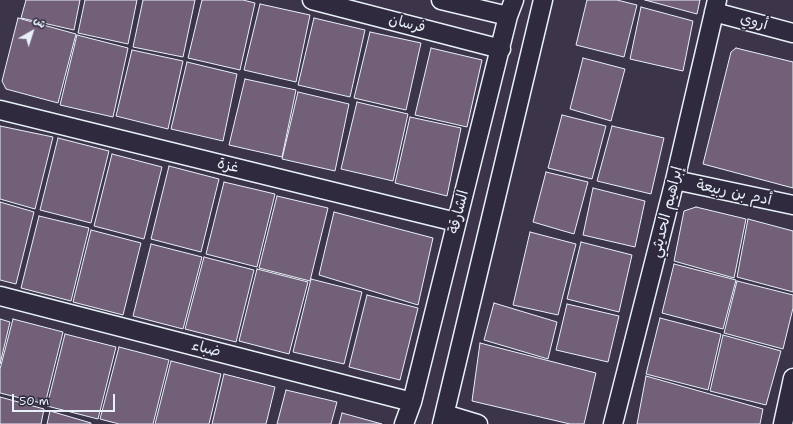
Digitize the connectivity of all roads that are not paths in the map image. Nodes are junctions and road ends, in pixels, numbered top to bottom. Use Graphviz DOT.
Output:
graph roads {
  1 [pos="312,0"];
  2 [pos="441,0"];
  3 [pos="543,0"];
  4 [pos="716,6"];
  5 [pos="511,8"];
  6 [pos="793,33"];
  7 [pos="501,49"];
  8 [pos="0,110"];
  9 [pos="675,180"];
  10 [pos="793,205"];
  11 [pos="456,222"];
  12 [pos="0,296"];
  13 [pos="793,378"];
  14 [pos="412,402"];
  15 [pos="443,419"];
  16 [pos="404,424"];
  17 [pos="478,424"];
  18 [pos="613,424"];
  19 [pos="783,424"];
  1 -- 7 [label="street, فرسان"];
  2 -- 5 [label="street"];
  3 -- 15 [label="street"];
  4 -- 6 [label="street, أروي"];
  4 -- 9 [label="street, إبراهيم الحديثي"];
  5 -- 7 [label="street, الشارقة"];
  7 -- 11 [label="street, الشارقة"];
  8 -- 11 [label="street, غزة"];
  9 -- 10 [label="street, أدم بن ربيعة"];
  9 -- 18 [label="street, إبراهيم الحديثي"];
  11 -- 14 [label="street, الشارقة"];
  12 -- 14 [label="street, ضباء"];
  13 -- 19 [label="street"];
  14 -- 16 [label="street, الشارقة"];
  15 -- 17 [label="street"];
}
